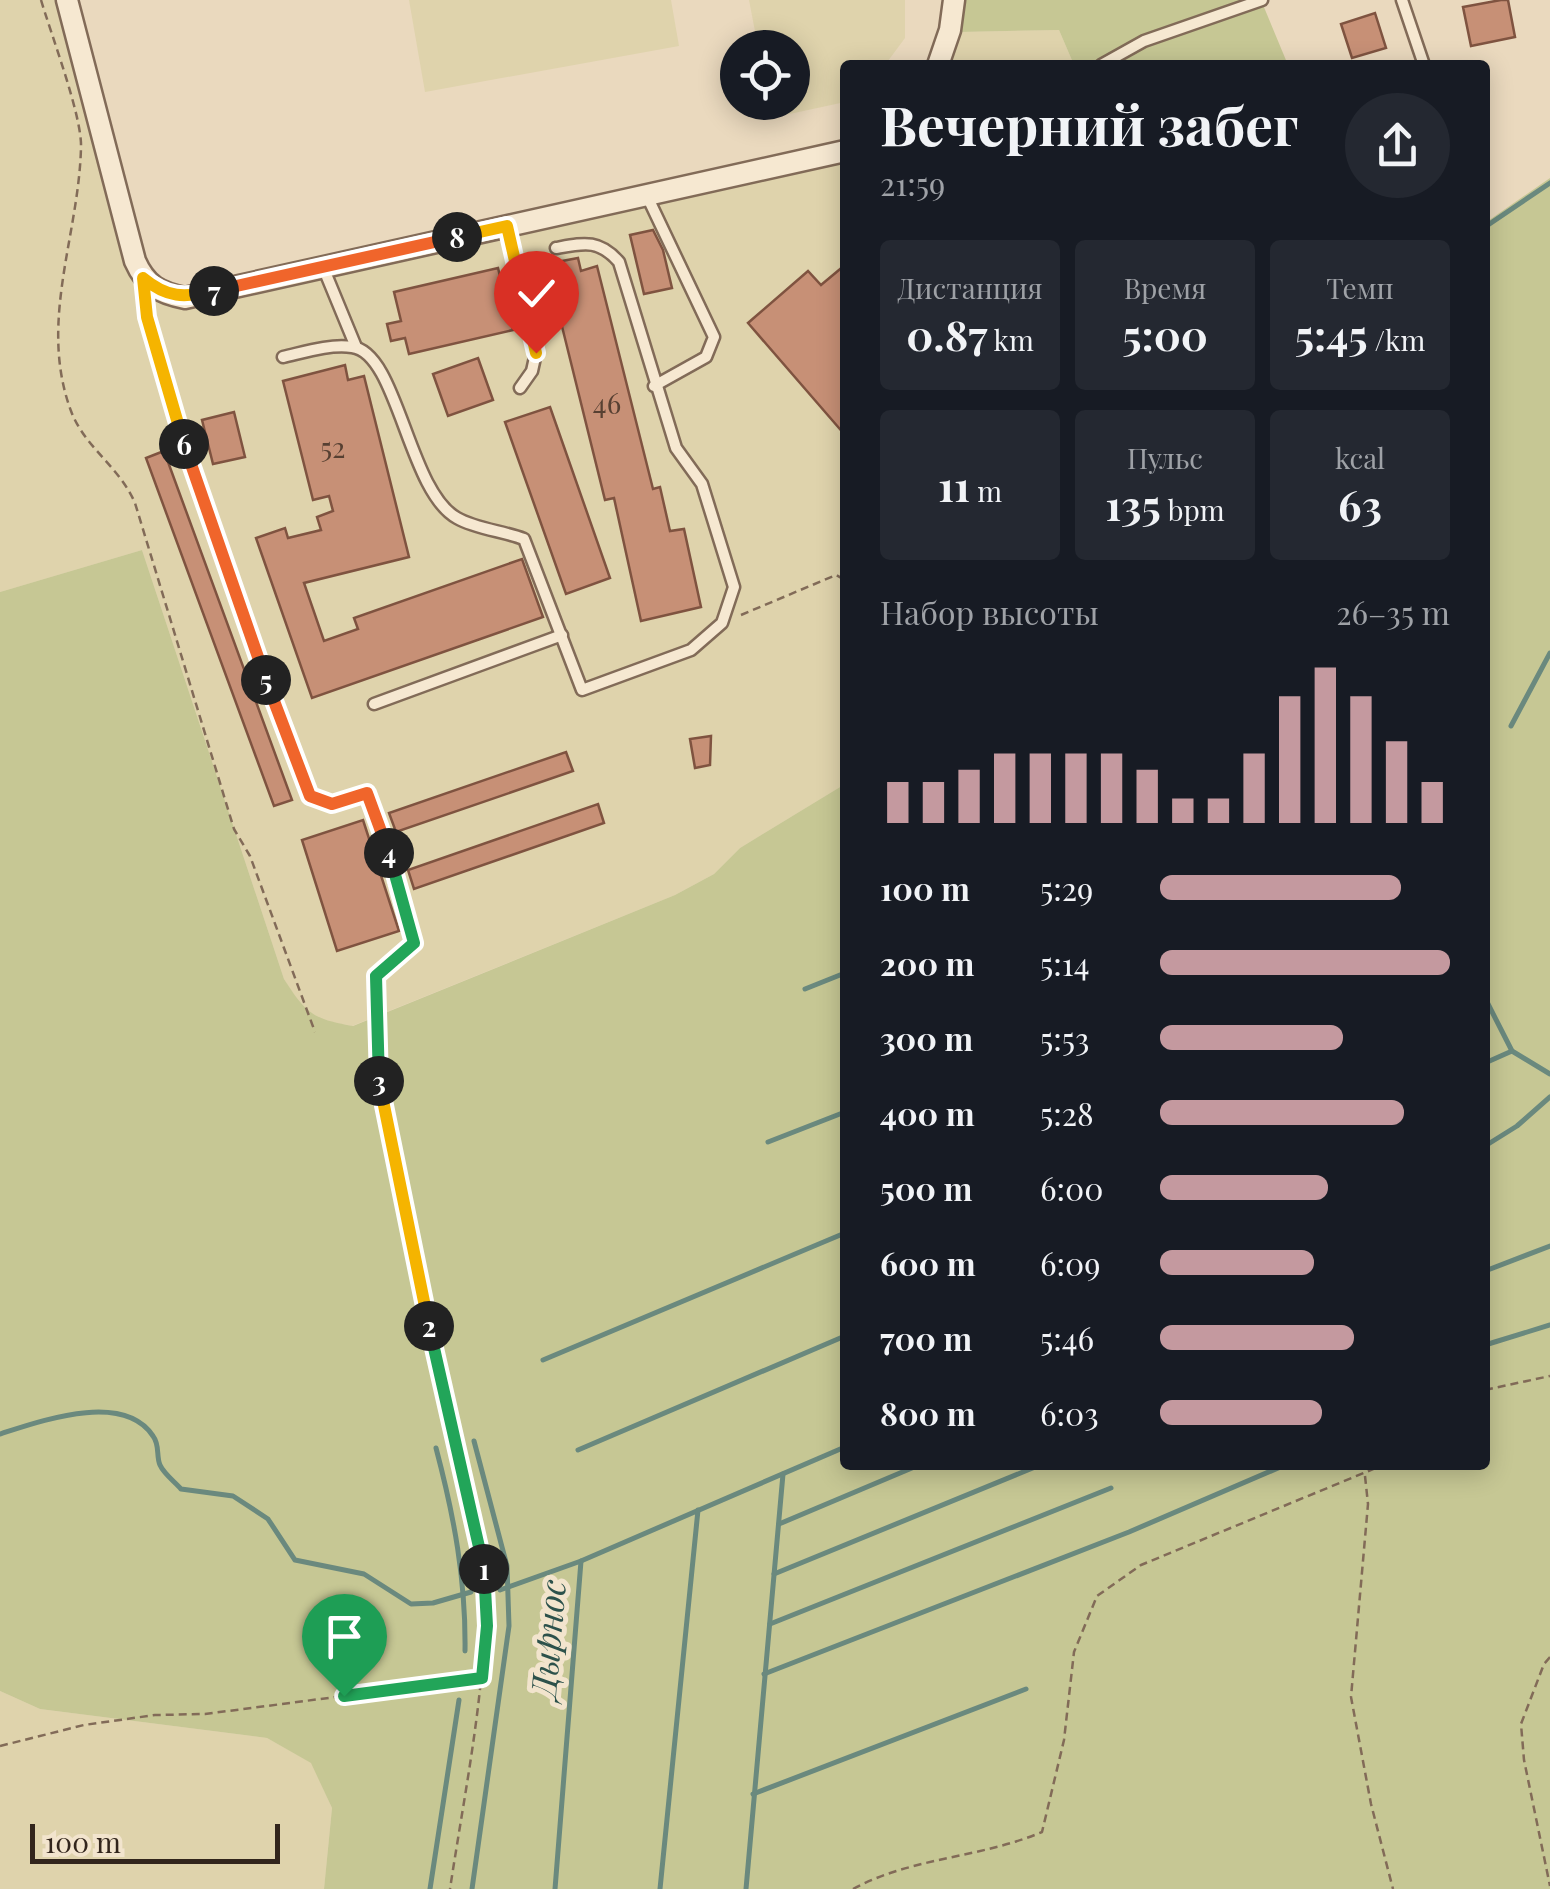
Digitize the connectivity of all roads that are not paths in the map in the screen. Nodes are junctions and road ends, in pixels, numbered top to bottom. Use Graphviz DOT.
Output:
graph roads {
  1 [pos="67,0"];
  2 [pos="954,0"];
  3 [pos="1262,0"];
  4 [pos="1402,0"];
  5 [pos="940,60"];
  6 [pos="1110,60"];
  7 [pos="1422,60"];
  8 [pos="840,152"];
  9 [pos="647,196"];
  10 [pos="507,226"];
  11 [pos="556,248"];
  12 [pos="323,266"];
  13 [pos="143,278"];
  14 [pos="356,346"];
  15 [pos="284,357"];
  16 [pos="654,386"];
  17 [pos="520,388"];
  18 [pos="562,635"];
  19 [pos="374,704"];
  20 [pos="376,976"];
  1 -- 13 [label="street"];
  2 -- 5 [label="street"];
  3 -- 6 [label="lane"];
  4 -- 7 [label="lane"];
  8 -- 9 [label="street"];
  9 -- 10 [label="street"];
  9 -- 16 [label="lane"];
  10 -- 12 [label="street"];
  10 -- 17 [label="lane"];
  11 -- 16 [label="lane"];
  12 -- 13 [label="street"];
  12 -- 14 [label="lane"];
  13 -- 20 [label="lane"];
  14 -- 15 [label="lane"];
  14 -- 18 [label="lane"];
  16 -- 18 [label="lane"];
  18 -- 19 [label="lane"];
}
